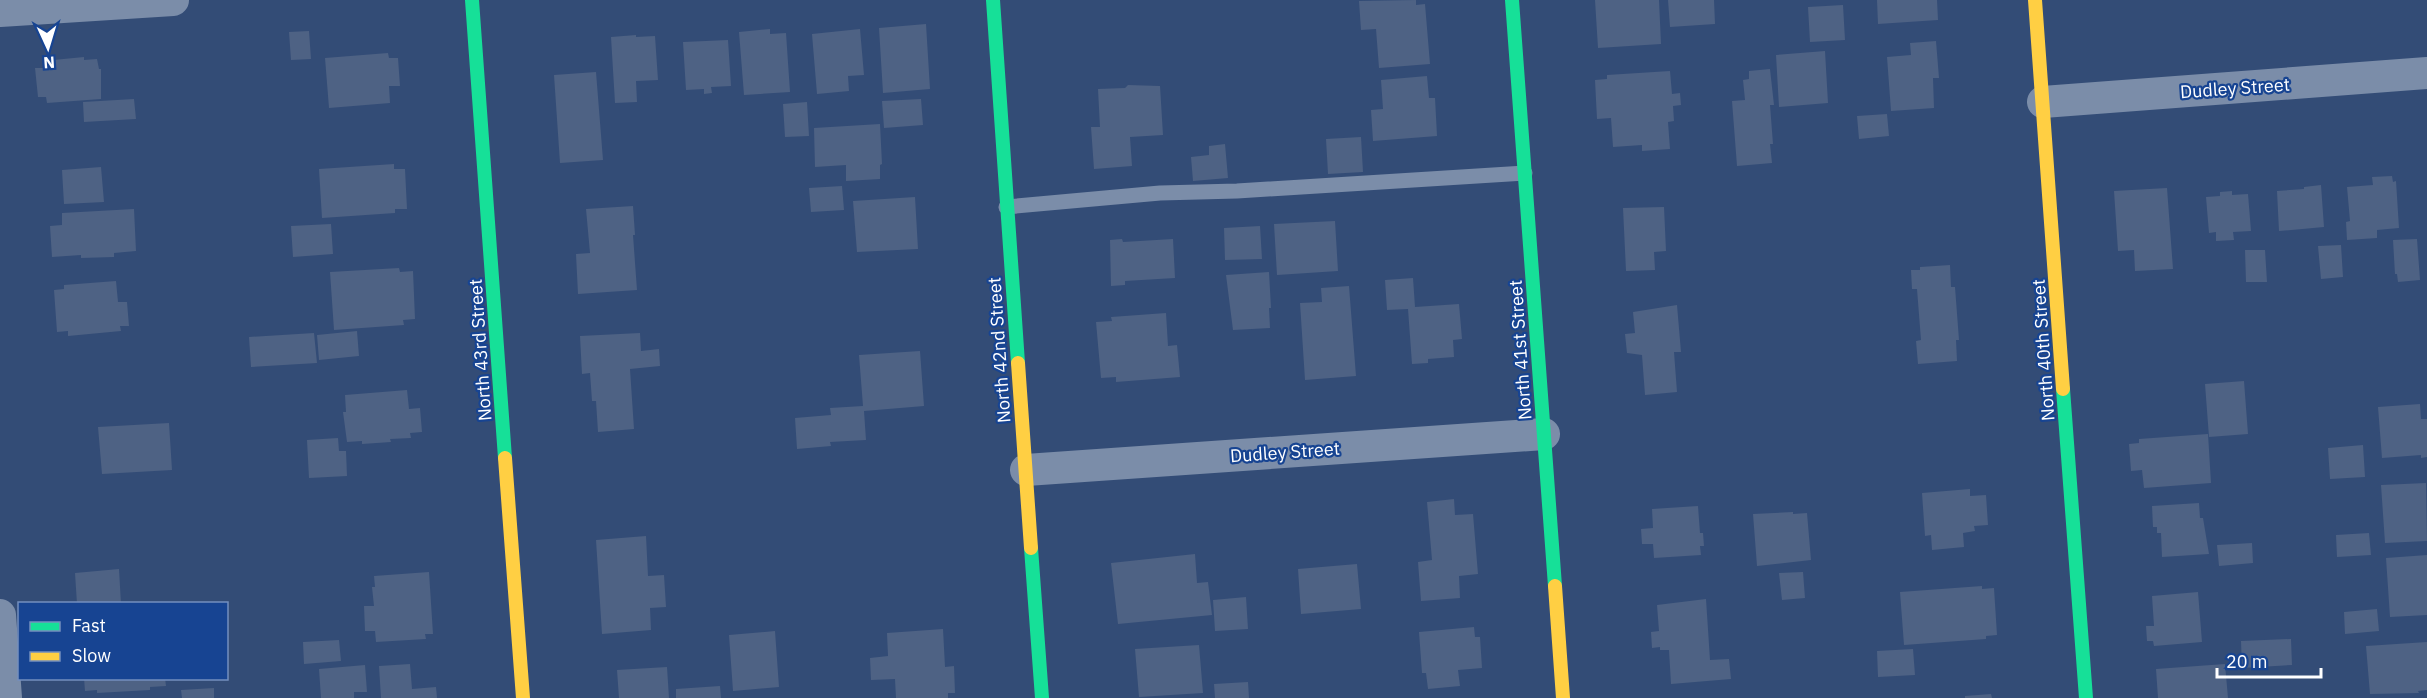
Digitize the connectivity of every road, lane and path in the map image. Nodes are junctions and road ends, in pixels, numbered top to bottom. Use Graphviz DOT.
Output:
graph roads {
  1 [pos="173,0"];
  2 [pos="472,0"];
  3 [pos="993,0"];
  4 [pos="1512,0"];
  5 [pos="2035,0"];
  6 [pos="0,11"];
  7 [pos="2427,73"];
  8 [pos="2043,102"];
  9 [pos="1525,173"];
  10 [pos="1006,207"];
  11 [pos="1544,434"];
  12 [pos="1026,471"];
  13 [pos="0,615"];
  14 [pos="6,698"];
  15 [pos="523,698"];
  16 [pos="1042,698"];
  17 [pos="1563,698"];
  18 [pos="2086,698"];
  1 -- 6 [label="street"];
  2 -- 15 [label="street, North 43rd Street"];
  3 -- 10 [label="street, North 42nd Street"];
  4 -- 9 [label="street, North 41st Street"];
  5 -- 8 [label="street, North 40th Street"];
  7 -- 8 [label="street, Dudley Street"];
  8 -- 18 [label="street, North 40th Street"];
  9 -- 10 [label="lane"];
  9 -- 11 [label="street, North 41st Street"];
  10 -- 12 [label="street, North 42nd Street"];
  11 -- 12 [label="street, Dudley Street"];
  11 -- 17 [label="street, North 41st Street"];
  12 -- 16 [label="street, North 42nd Street"];
  13 -- 14 [label="street"];
}
